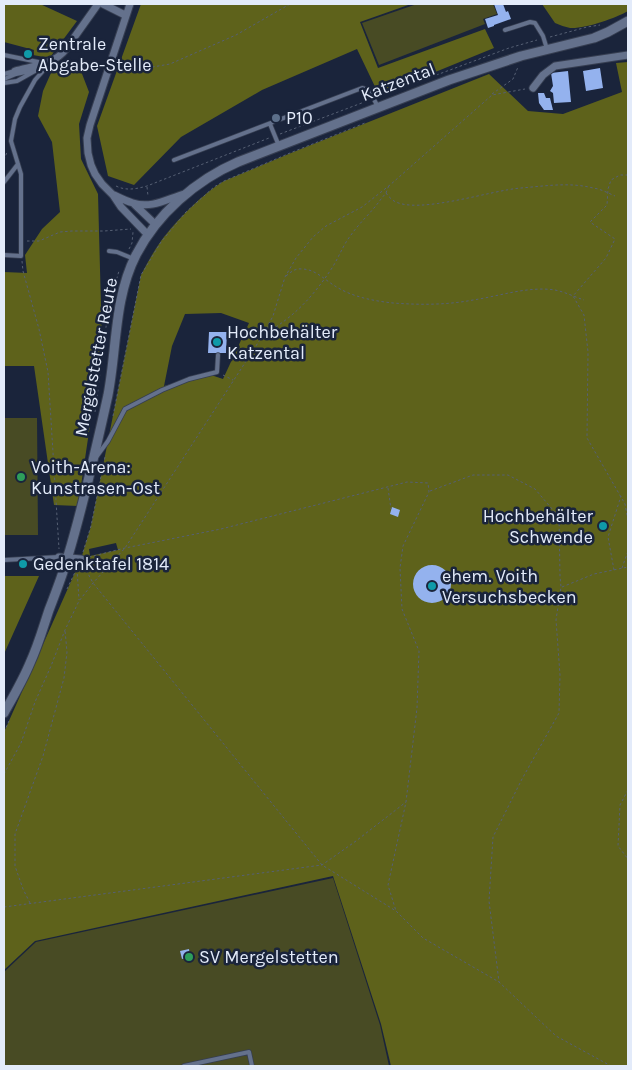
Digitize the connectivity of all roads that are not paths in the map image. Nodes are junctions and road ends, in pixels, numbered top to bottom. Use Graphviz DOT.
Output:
graph roads {
  1 [pos="98,4"];
  2 [pos="103,4"];
  3 [pos="130,4"];
  4 [pos="125,15"];
  5 [pos="628,21"];
  6 [pos="505,30"];
  7 [pos="547,49"];
  8 [pos="4,55"];
  9 [pos="628,55"];
  10 [pos="48,62"];
  11 [pos="39,69"];
  12 [pos="15,71"];
  13 [pos="4,74"];
  14 [pos="4,79"];
  15 [pos="4,83"];
  16 [pos="533,88"];
  17 [pos="376,103"];
  18 [pos="270,124"];
  19 [pos="279,146"];
  20 [pos="174,160"];
  21 [pos="18,164"];
  22 [pos="4,182"];
  23 [pos="187,194"];
  24 [pos="113,195"];
  25 [pos="134,204"];
  26 [pos="156,225"];
  27 [pos="148,235"];
  28 [pos="109,251"];
  29 [pos="4,255"];
  30 [pos="130,257"];
  31 [pos="218,355"];
  32 [pos="93,462"];
  33 [pos="63,557"];
  34 [pos="81,559"];
  35 [pos="4,560"];
  36 [pos="4,714"];
  37 [pos="184,1066"];
  38 [pos="252,1066"];
  1 -- 10 [label="street"];
  2 -- 4 [label="street"];
  3 -- 4 [label="street, Katzental"];
  4 -- 24 [label="street, Katzental"];
  5 -- 7 [label="street, Katzental"];
  6 -- 7 [label="lane"];
  7 -- 17 [label="street, Katzental"];
  8 -- 10 [label="lane"];
  9 -- 16 [label="street"];
  10 -- 11 [label="lane"];
  10 -- 12 [label="street"];
  10 -- 21 [label="lane"];
  11 -- 14 [label="lane"];
  11 -- 15 [label="lane"];
  12 -- 13 [label="lane"];
  17 -- 18 [label="lane"];
  17 -- 19 [label="street, Katzental"];
  18 -- 19 [label="lane"];
  18 -- 20 [label="lane"];
  19 -- 23 [label="street, Katzental"];
  21 -- 22 [label="lane"];
  21 -- 29 [label="lane"];
  23 -- 25 [label="street, Katzental"];
  23 -- 26 [label="street, Katzental"];
  24 -- 25 [label="street, Katzental"];
  24 -- 27 [label="street, Katzental"];
  25 -- 26 [label="street, Katzental"];
  26 -- 27 [label="street, Katzental"];
  27 -- 30 [label="street, Mergelstetter Reute"];
  28 -- 30 [label="lane"];
  30 -- 32 [label="street, Mergelstetter Reute"];
  31 -- 32 [label="lane"];
  32 -- 33 [label="street, Mergelstetter Reute"];
  33 -- 34 [label="street"];
  33 -- 35 [label="lane"];
  33 -- 36 [label="street, Mergelstetter Reute"];
  37 -- 38 [label="lane"];
}
